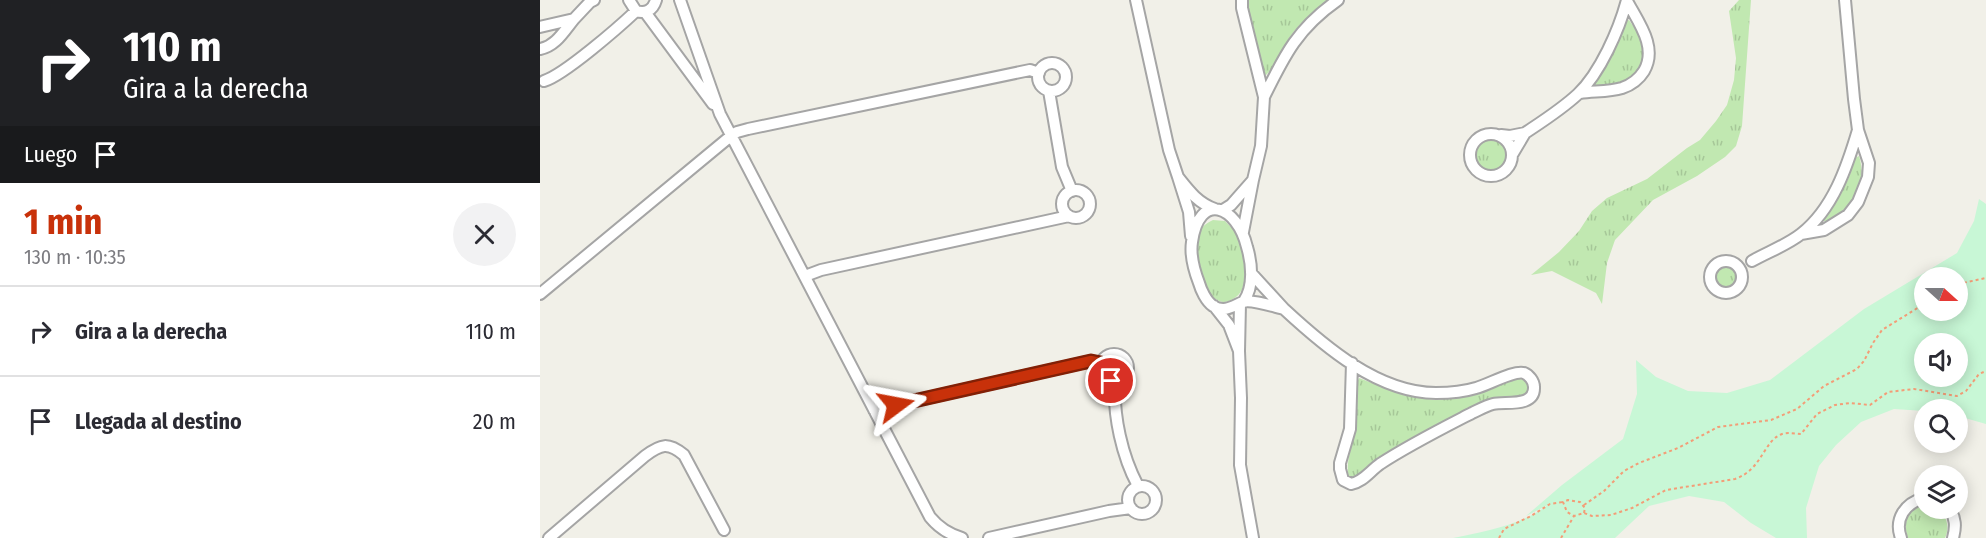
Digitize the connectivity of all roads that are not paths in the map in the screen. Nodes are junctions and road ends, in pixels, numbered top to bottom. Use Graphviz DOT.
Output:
graph roads {
  1 [pos="594,0"];
  2 [pos="629,0"];
  3 [pos="656,0"];
  4 [pos="680,0"];
  5 [pos="1136,0"];
  6 [pos="1242,0"];
  7 [pos="1338,0"];
  8 [pos="1627,0"];
  9 [pos="1845,0"];
  10 [pos="640,11"];
  11 [pos="574,19"];
  12 [pos="540,27"];
  13 [pos="540,49"];
  14 [pos="1039,73"];
  15 [pos="541,82"];
  16 [pos="1048,91"];
  17 [pos="1580,93"];
  18 [pos="1264,97"];
  19 [pos="720,114"];
  20 [pos="1858,129"];
  21 [pos="1525,133"];
  22 [pos="1501,135"];
  23 [pos="732,136"];
  24 [pos="1512,154"];
  25 [pos="1178,177"];
  26 [pos="1253,180"];
  27 [pos="1072,191"];
  28 [pos="1219,210"];
  29 [pos="1069,216"];
  30 [pos="1243,232"];
  31 [pos="1801,234"];
  32 [pos="1192,244"];
  33 [pos="1752,261"];
  34 [pos="1733,263"];
  35 [pos="1251,273"];
  36 [pos="805,276"];
  37 [pos="1742,277"];
  38 [pos="540,294"];
  39 [pos="1242,302"];
  40 [pos="1214,306"];
  41 [pos="1284,309"];
  42 [pos="1239,351"];
  43 [pos="1101,363"];
  44 [pos="1352,363"];
  45 [pos="1115,381"];
  46 [pos="874,410"];
  47 [pos="1138,486"];
  48 [pos="1914,502"];
  49 [pos="1131,508"];
  50 [pos="1954,519"];
  51 [pos="727,536"];
  52 [pos="549,538"];
  53 [pos="962,538"];
  54 [pos="989,538"];
  55 [pos="1253,538"];
  56 [pos="1901,538"];
  57 [pos="1953,538"];
  1 -- 11 [label="street"];
  2 -- 10 [label="street"];
  3 -- 10 [label="street"];
  4 -- 19 [label="street"];
  5 -- 25 [label="street"];
  6 -- 18 [label="street"];
  7 -- 18 [label="street"];
  8 -- 17 [label="street"];
  8 -- 17 [label="street"];
  9 -- 20 [label="street"];
  10 -- 15 [label="street"];
  10 -- 19 [label="street"];
  11 -- 12 [label="street"];
  11 -- 13 [label="street"];
  14 -- 16 [label="street"];
  14 -- 16 [label="street"];
  14 -- 23 [label="street"];
  16 -- 27 [label="street"];
  17 -- 21 [label="street"];
  18 -- 26 [label="street"];
  19 -- 23 [label="street"];
  20 -- 31 [label="street"];
  20 -- 31 [label="street"];
  21 -- 22 [label="street"];
  21 -- 24 [label="street"];
  22 -- 24 [label="street"];
  22 -- 24 [label="street"];
  23 -- 36 [label="street"];
  23 -- 38 [label="street"];
  25 -- 28 [label="street"];
  25 -- 32 [label="street"];
  26 -- 28 [label="street"];
  26 -- 30 [label="street"];
  27 -- 29 [label="street"];
  27 -- 29 [label="street"];
  28 -- 30 [label="street"];
  28 -- 32 [label="street"];
  29 -- 36 [label="street"];
  30 -- 35 [label="street"];
  31 -- 33 [label="street"];
  32 -- 40 [label="street"];
  33 -- 34 [label="street"];
  33 -- 37 [label="street"];
  34 -- 37 [label="street"];
  34 -- 37 [label="street"];
  35 -- 39 [label="street"];
  35 -- 41 [label="street"];
  36 -- 46 [label="street"];
  39 -- 40 [label="street"];
  39 -- 41 [label="street"];
  39 -- 42 [label="street"];
  40 -- 42 [label="street"];
  41 -- 44 [label="street"];
  42 -- 55 [label="street"];
  43 -- 45 [label="street"];
  43 -- 45 [label="street"];
  43 -- 46 [label="street"];
  44 -- 44 [label="street"];
  45 -- 47 [label="street"];
  46 -- 53 [label="street"];
  47 -- 49 [label="street"];
  47 -- 49 [label="street"];
  48 -- 56 [label="street"];
  49 -- 54 [label="street"];
  50 -- 57 [label="street"];
  51 -- 52 [label="street"];
}
